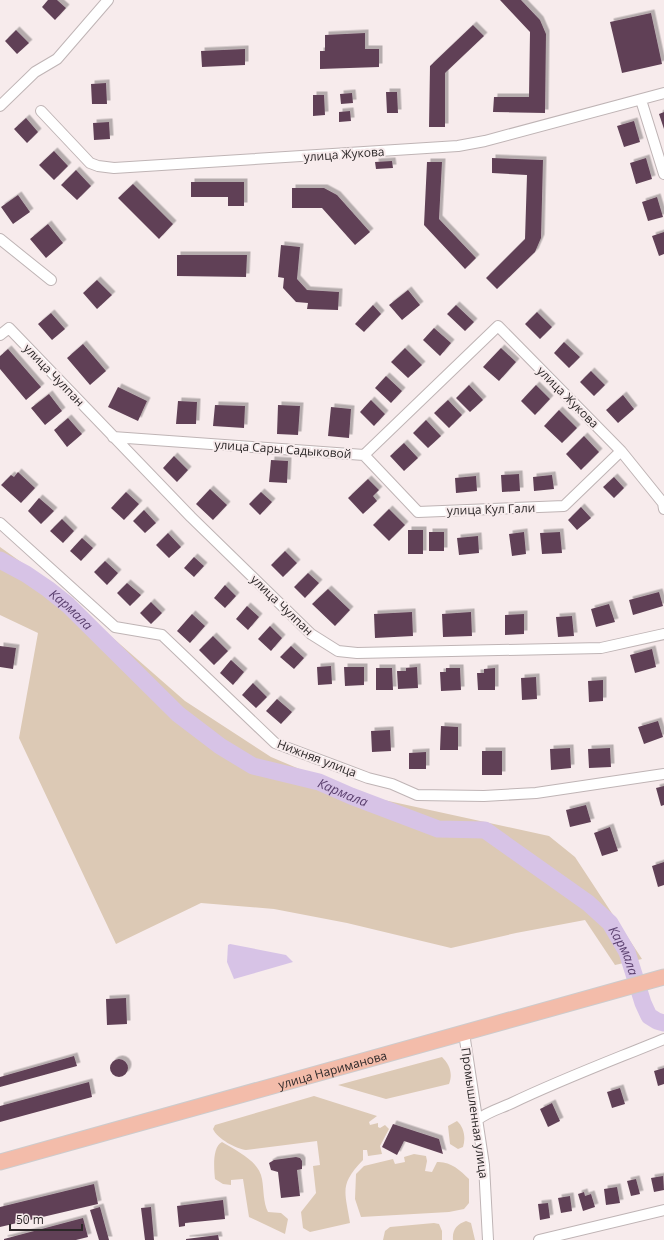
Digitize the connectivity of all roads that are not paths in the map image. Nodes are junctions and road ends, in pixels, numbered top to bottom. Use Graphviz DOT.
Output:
graph roads {
  1 [pos="108,0"];
  2 [pos="664,93"];
  3 [pos="641,100"];
  4 [pos="0,106"];
  5 [pos="41,111"];
  6 [pos="664,174"];
  7 [pos="0,239"];
  8 [pos="51,280"];
  9 [pos="498,326"];
  10 [pos="0,336"];
  11 [pos="113,437"];
  12 [pos="621,451"];
  13 [pos="364,455"];
  14 [pos="664,509"];
  15 [pos="0,523"];
  16 [pos="664,634"];
  17 [pos="664,774"];
  18 [pos="664,977"];
  19 [pos="464,1033"];
  20 [pos="664,1039"];
  21 [pos="477,1120"];
  22 [pos="0,1162"];
  23 [pos="664,1210"];
  24 [pos="488,1240"];
  25 [pos="540,1240"];
  1 -- 4 [label="street"];
  2 -- 3 [label="street, улица Жукова"];
  3 -- 5 [label="street, улица Жукова"];
  3 -- 6 [label="street"];
  7 -- 8 [label="street"];
  9 -- 12 [label="street, улица Жукова"];
  9 -- 13 [label="street, улица Сары Садыковой"];
  10 -- 11 [label="street, улица Чулпан"];
  11 -- 13 [label="street, улица Сары Садыковой"];
  11 -- 16 [label="street, улица Чулпан"];
  12 -- 13 [label="street, улица Кул Гали"];
  12 -- 14 [label="street, улица Жукова"];
  15 -- 17 [label="street, Нижняя улица"];
  18 -- 19 [label="main road, улица Нариманова"];
  19 -- 21 [label="street, Промышленная улица"];
  19 -- 22 [label="main road, улица Нариманова"];
  20 -- 21 [label="street"];
  21 -- 24 [label="street, Промышленная улица"];
  23 -- 25 [label="street"];
}
